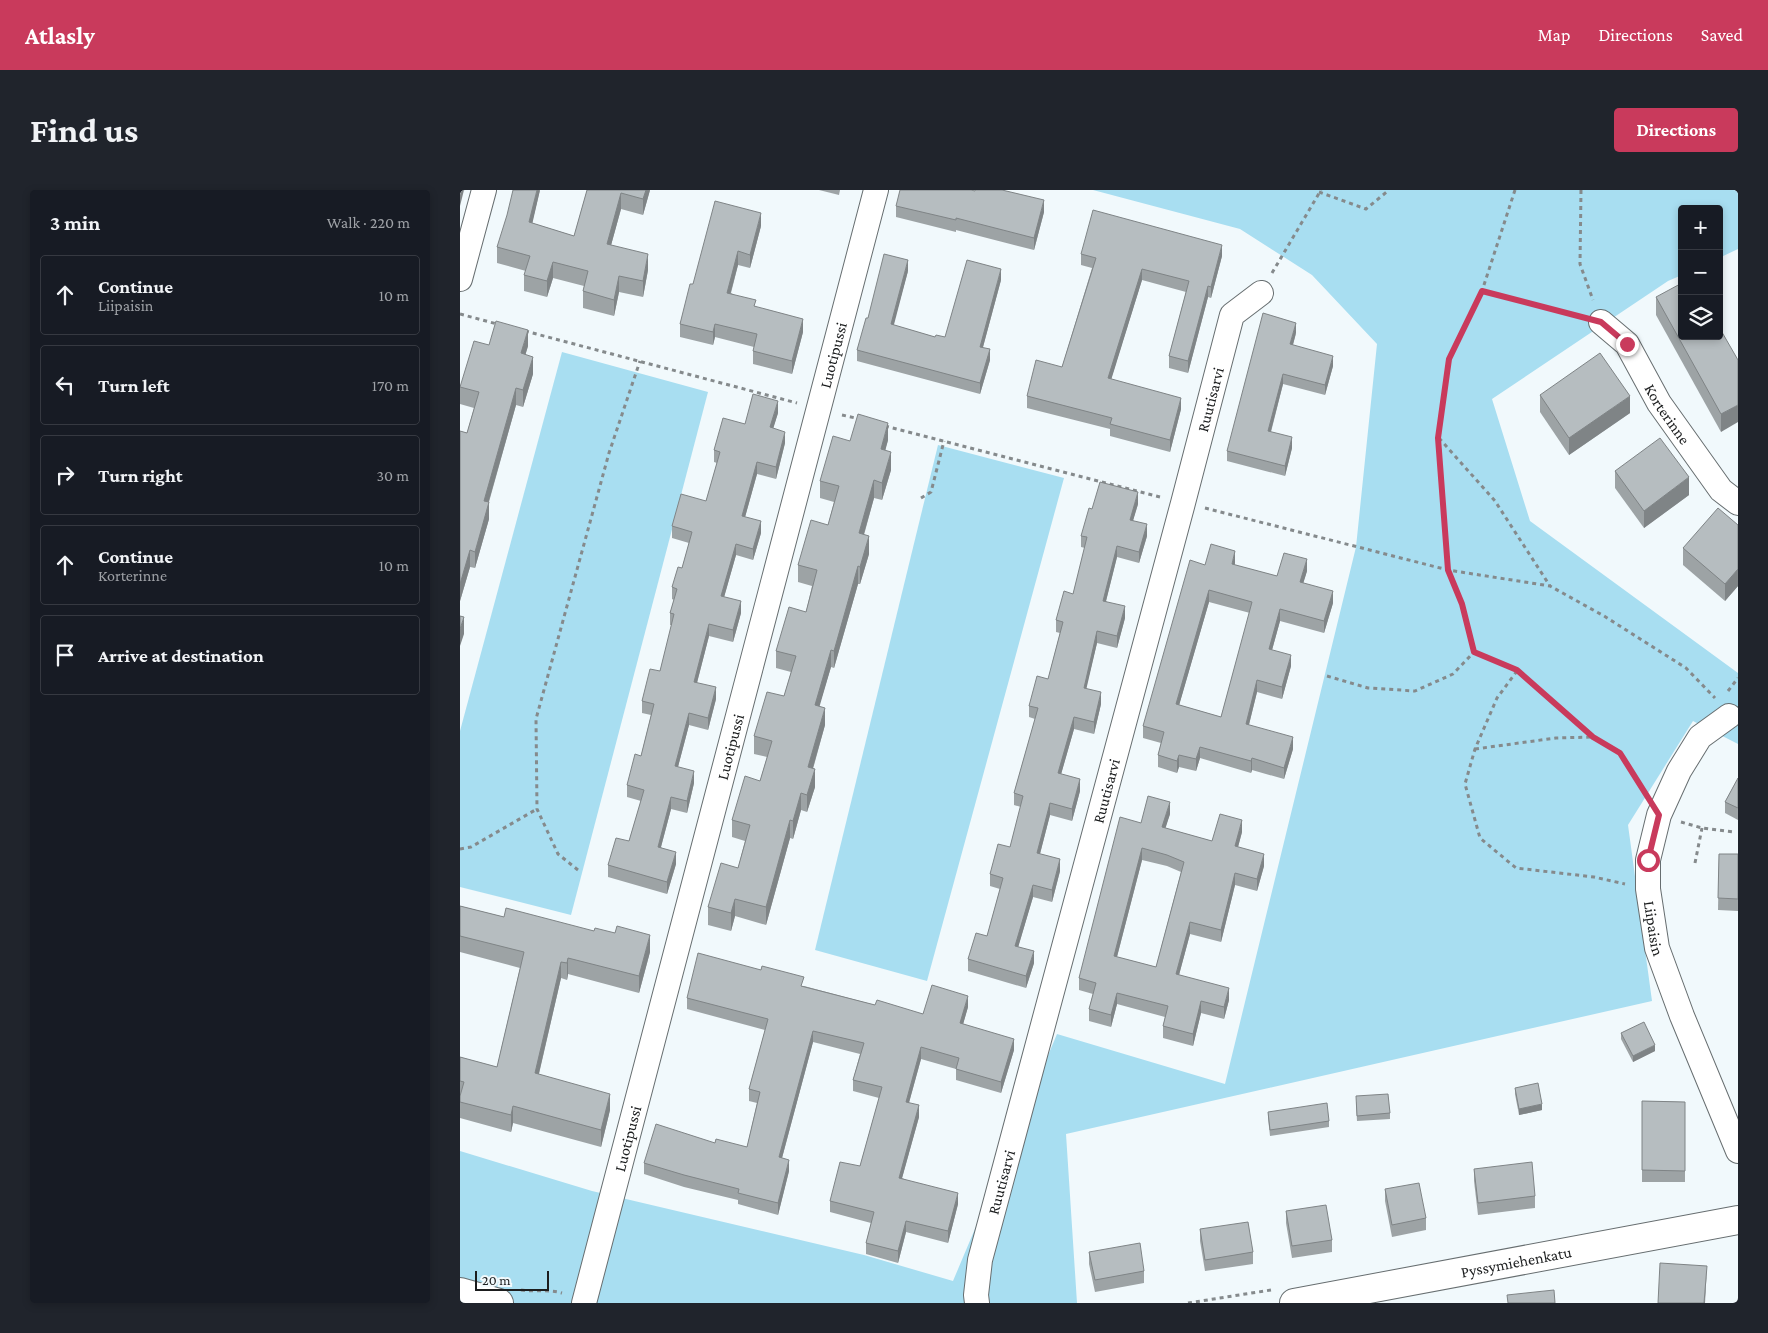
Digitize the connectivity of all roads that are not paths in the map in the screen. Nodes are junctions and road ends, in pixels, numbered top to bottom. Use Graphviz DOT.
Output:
graph roads {
  1 [pos="484,190"];
  2 [pos="876,190"];
  3 [pos="460,279"];
  4 [pos="1261,293"];
  5 [pos="1601,322"];
  6 [pos="1738,502"];
  7 [pos="1729,716"];
  8 [pos="1738,1151"];
  9 [pos="1738,1220"];
  10 [pos="460,1292"];
  11 [pos="506,1296"];
  12 [pos="585,1301"];
  13 [pos="977,1303"];
  14 [pos="1294,1303"];
  1 -- 3 [label="street"];
  2 -- 12 [label="street, Luotipussi"];
  4 -- 13 [label="street, Ruutisarvi"];
  5 -- 6 [label="street, Korterinne"];
  7 -- 8 [label="street, Liipaisin"];
  9 -- 14 [label="street, Pyssymiehenkatu"];
  10 -- 11 [label="street"];
}
